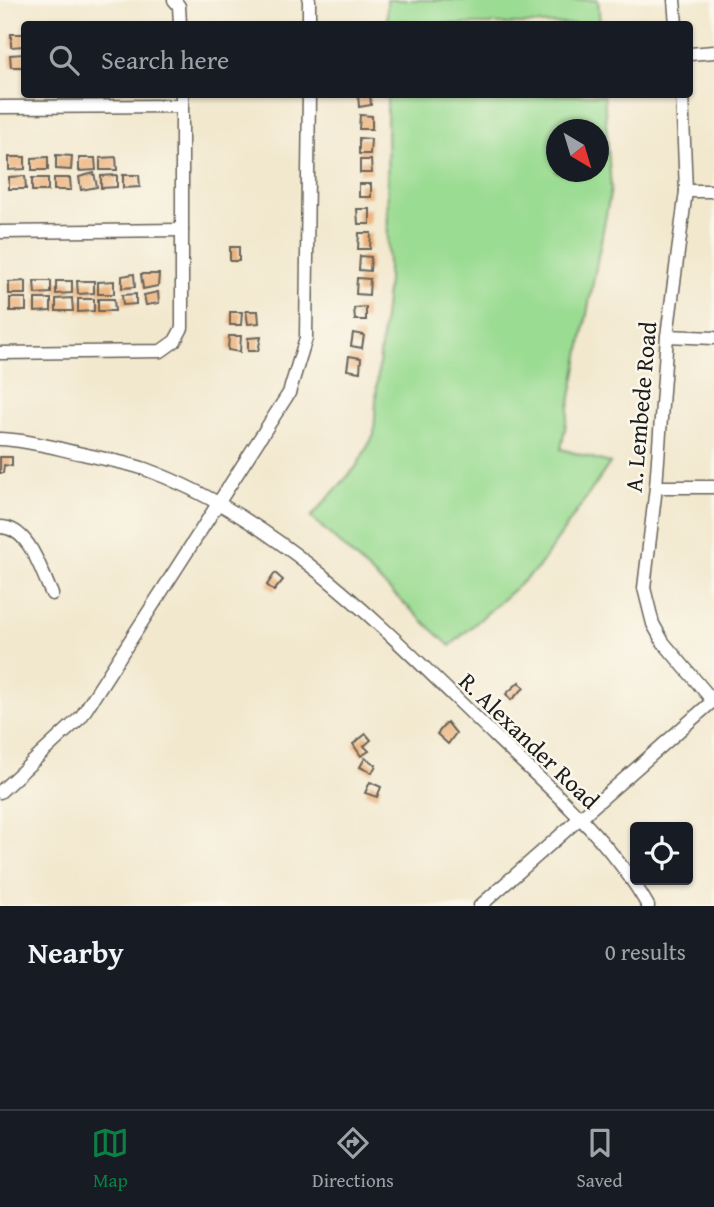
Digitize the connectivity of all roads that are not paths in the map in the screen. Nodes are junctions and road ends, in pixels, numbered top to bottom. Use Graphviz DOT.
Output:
graph roads {
  1 [pos="174,0"];
  2 [pos="309,0"];
  3 [pos="674,0"];
  4 [pos="180,21"];
  5 [pos="309,21"];
  6 [pos="676,21"];
  7 [pos="714,52"];
  8 [pos="693,54"];
  9 [pos="309,98"];
  10 [pos="682,98"];
  11 [pos="182,100"];
  12 [pos="0,107"];
  13 [pos="686,191"];
  14 [pos="714,191"];
  15 [pos="182,230"];
  16 [pos="0,232"];
  17 [pos="667,336"];
  18 [pos="714,338"];
  19 [pos="0,352"];
  20 [pos="0,439"];
  21 [pos="656,487"];
  22 [pos="714,487"];
  23 [pos="220,504"];
  24 [pos="0,527"];
  25 [pos="52,594"];
  26 [pos="713,700"];
  27 [pos="0,792"];
  28 [pos="581,820"];
  29 [pos="480,906"];
  30 [pos="648,906"];
  1 -- 4 [label="street"];
  2 -- 5 [label="street"];
  3 -- 6 [label="street"];
  7 -- 8 [label="street"];
  9 -- 23 [label="street"];
  10 -- 13 [label="street, A. Lembede Road"];
  11 -- 12 [label="street"];
  11 -- 15 [label="street"];
  13 -- 14 [label="street"];
  13 -- 17 [label="street, A. Lembede Road"];
  15 -- 16 [label="street"];
  15 -- 19 [label="street"];
  17 -- 18 [label="street"];
  17 -- 21 [label="street, A. Lembede Road"];
  20 -- 23 [label="street, R. Alexander Road"];
  21 -- 22 [label="street"];
  21 -- 26 [label="street, A. Lembede Road"];
  23 -- 27 [label="street"];
  23 -- 28 [label="street, R. Alexander Road"];
  24 -- 25 [label="street"];
  26 -- 28 [label="street, A. Lembede Road"];
  28 -- 29 [label="street, A. Lembede Road"];
  28 -- 30 [label="street, R. Alexander Road"];
}
